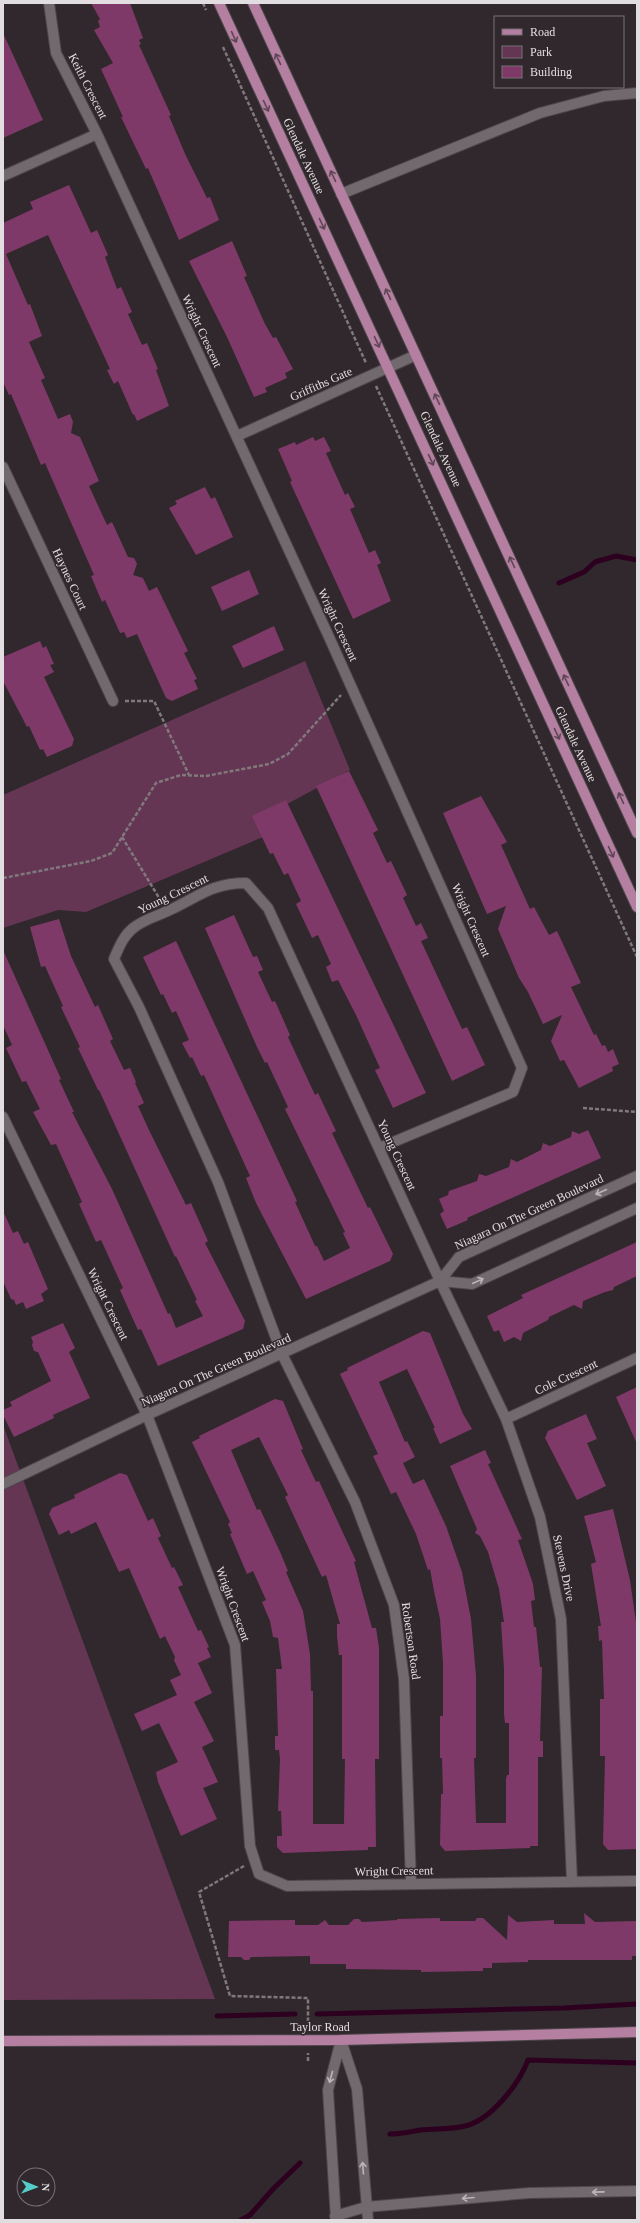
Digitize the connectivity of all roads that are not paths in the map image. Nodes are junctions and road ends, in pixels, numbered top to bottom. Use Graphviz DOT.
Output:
graph roads {
  1 [pos="49,3"];
  2 [pos="219,3"];
  3 [pos="253,3"];
  4 [pos="637,93"];
  5 [pos="97,134"];
  6 [pos="3,176"];
  7 [pos="341,194"];
  8 [pos="416,355"];
  9 [pos="388,368"];
  10 [pos="236,436"];
  11 [pos="3,467"];
  12 [pos="113,701"];
  13 [pos="637,833"];
  14 [pos="637,907"];
  15 [pos="3,1117"];
  16 [pos="379,1148"];
  17 [pos="637,1176"];
  18 [pos="637,1208"];
  19 [pos="440,1281"];
  20 [pos="282,1354"];
  21 [pos="637,1358"];
  22 [pos="147,1415"];
  23 [pos="506,1419"];
  24 [pos="3,1484"];
  25 [pos="637,1881"];
  26 [pos="572,1882"];
  27 [pos="412,1883"];
  28 [pos="637,2032"];
  29 [pos="341,2040"];
  30 [pos="3,2041"];
  31 [pos="637,2191"];
  32 [pos="366,2207"];
  33 [pos="335,2218"];
  34 [pos="368,2220"];
  1 -- 5 [label="street, Keith Crescent"];
  2 -- 9 [label="main road, Glendale Avenue, one-way"];
  7 -- 3 [label="main road, Glendale Avenue, one-way"];
  4 -- 7 [label="street"];
  5 -- 6 [label="street"];
  5 -- 10 [label="street, Wright Crescent"];
  8 -- 7 [label="main road, Glendale Avenue, one-way"];
  8 -- 9 [label="street, Griffiths Gate"];
  13 -- 8 [label="main road, Glendale Avenue, one-way"];
  9 -- 10 [label="street, Griffiths Gate"];
  9 -- 14 [label="main road, Glendale Avenue, one-way"];
  10 -- 16 [label="street, Wright Crescent"];
  11 -- 12 [label="street, Haynes Court"];
  15 -- 22 [label="street, Wright Crescent"];
  16 -- 19 [label="street, Young Crescent"];
  16 -- 20 [label="street, Young Crescent"];
  17 -- 19 [label="street, Niagara On The Green Boulevard, one-way"];
  19 -- 18 [label="street, one-way"];
  19 -- 20 [label="street, Niagara On The Green Boulevard"];
  19 -- 23 [label="street, Stevens Drive"];
  20 -- 22 [label="street, Niagara On The Green Boulevard"];
  20 -- 27 [label="street, Robertson Road"];
  21 -- 23 [label="street, Cole Crescent"];
  22 -- 24 [label="street, Niagara On The Green Boulevard"];
  22 -- 27 [label="street, Wright Crescent"];
  23 -- 26 [label="street, Stevens Drive"];
  25 -- 26 [label="street"];
  26 -- 27 [label="street, Wright Crescent"];
  28 -- 29 [label="main road, Taylor Road"];
  29 -- 30 [label="main road, Taylor Road"];
  32 -- 29 [label="street, one-way"];
  29 -- 33 [label="street, one-way"];
  31 -- 32 [label="street, one-way"];
  32 -- 33 [label="street"];
  32 -- 34 [label="street"];
}
